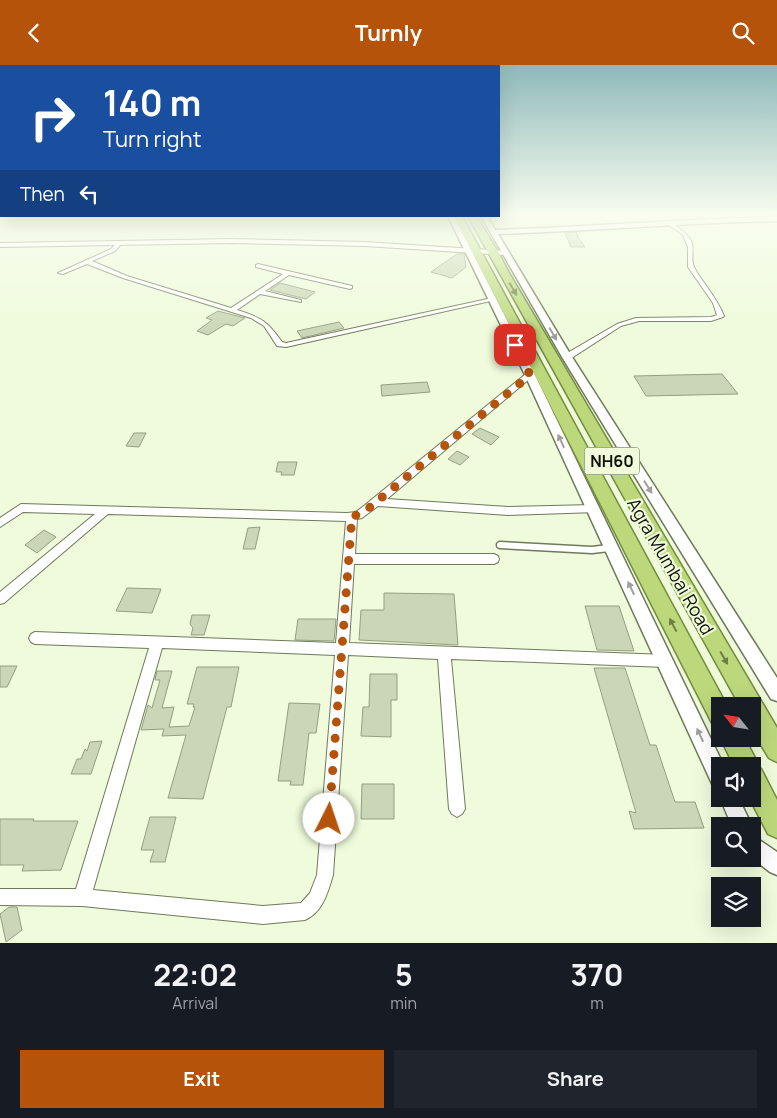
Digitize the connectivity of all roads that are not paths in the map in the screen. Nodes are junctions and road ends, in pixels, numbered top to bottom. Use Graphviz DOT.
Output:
graph roads {
  1 [pos="105,254"];
  2 [pos="473,254"];
  3 [pos="474,254"];
  4 [pos="500,254"];
  5 [pos="501,254"];
  6 [pos="691,254"];
  7 [pos="88,262"];
  8 [pos="258,266"];
  9 [pos="61,273"];
  10 [pos="288,273"];
  11 [pos="350,287"];
  12 [pos="260,291"];
  13 [pos="492,300"];
  14 [pos="299,301"];
  15 [pos="232,310"];
  16 [pos="567,357"];
  17 [pos="530,375"];
  18 [pos="376,502"];
  19 [pos="594,509"];
  20 [pos="104,511"];
  21 [pos="352,516"];
  22 [pos="0,523"];
  23 [pos="500,545"];
  24 [pos="612,548"];
  25 [pos="348,559"];
  26 [pos="494,559"];
  27 [pos="0,599"];
  28 [pos="34,638"];
  29 [pos="157,643"];
  30 [pos="341,649"];
  31 [pos="444,653"];
  32 [pos="666,661"];
  33 [pos="777,693"];
  34 [pos="746,697"];
  35 [pos="711,698"];
  36 [pos="761,723"];
  37 [pos="777,751"];
  38 [pos="711,759"];
  39 [pos="761,795"];
  40 [pos="458,809"];
  41 [pos="777,825"];
  42 [pos="761,852"];
  43 [pos="777,865"];
  44 [pos="0,897"];
  45 [pos="82,898"];
  1 -- 7 [label="street"];
  2 -- 13 [label="street"];
  35 -- 3 [label="highway, Agra Mumbai Road / NH60, one-way"];
  4 -- 34 [label="highway, Agra Mumbai Road / NH60, one-way"];
  5 -- 16 [label="street, one-way"];
  6 -- 16 [label="street"];
  7 -- 9 [label="street"];
  7 -- 15 [label="street"];
  8 -- 10 [label="street"];
  10 -- 11 [label="street"];
  10 -- 12 [label="street"];
  12 -- 14 [label="street"];
  12 -- 15 [label="street"];
  13 -- 15 [label="street"];
  13 -- 17 [label="street"];
  16 -- 33 [label="street, one-way"];
  17 -- 18 [label="street"];
  19 -- 17 [label="street, one-way"];
  18 -- 19 [label="street"];
  18 -- 21 [label="street"];
  19 -- 24 [label="street"];
  20 -- 21 [label="street"];
  20 -- 22 [label="street"];
  20 -- 27 [label="street"];
  21 -- 25 [label="street"];
  23 -- 24 [label="lane"];
  32 -- 24 [label="street, one-way"];
  25 -- 26 [label="street"];
  25 -- 30 [label="street"];
  28 -- 29 [label="street"];
  29 -- 30 [label="street"];
  29 -- 45 [label="street"];
  30 -- 31 [label="street"];
  30 -- 45 [label="street"];
  31 -- 32 [label="street"];
  31 -- 40 [label="street"];
  38 -- 32 [label="street, one-way"];
  36 -- 37 [label="highway, Agra Mumbai Road / NH60"];
  39 -- 41 [label="highway"];
  42 -- 43 [label="street"];
  44 -- 45 [label="street"];
}
